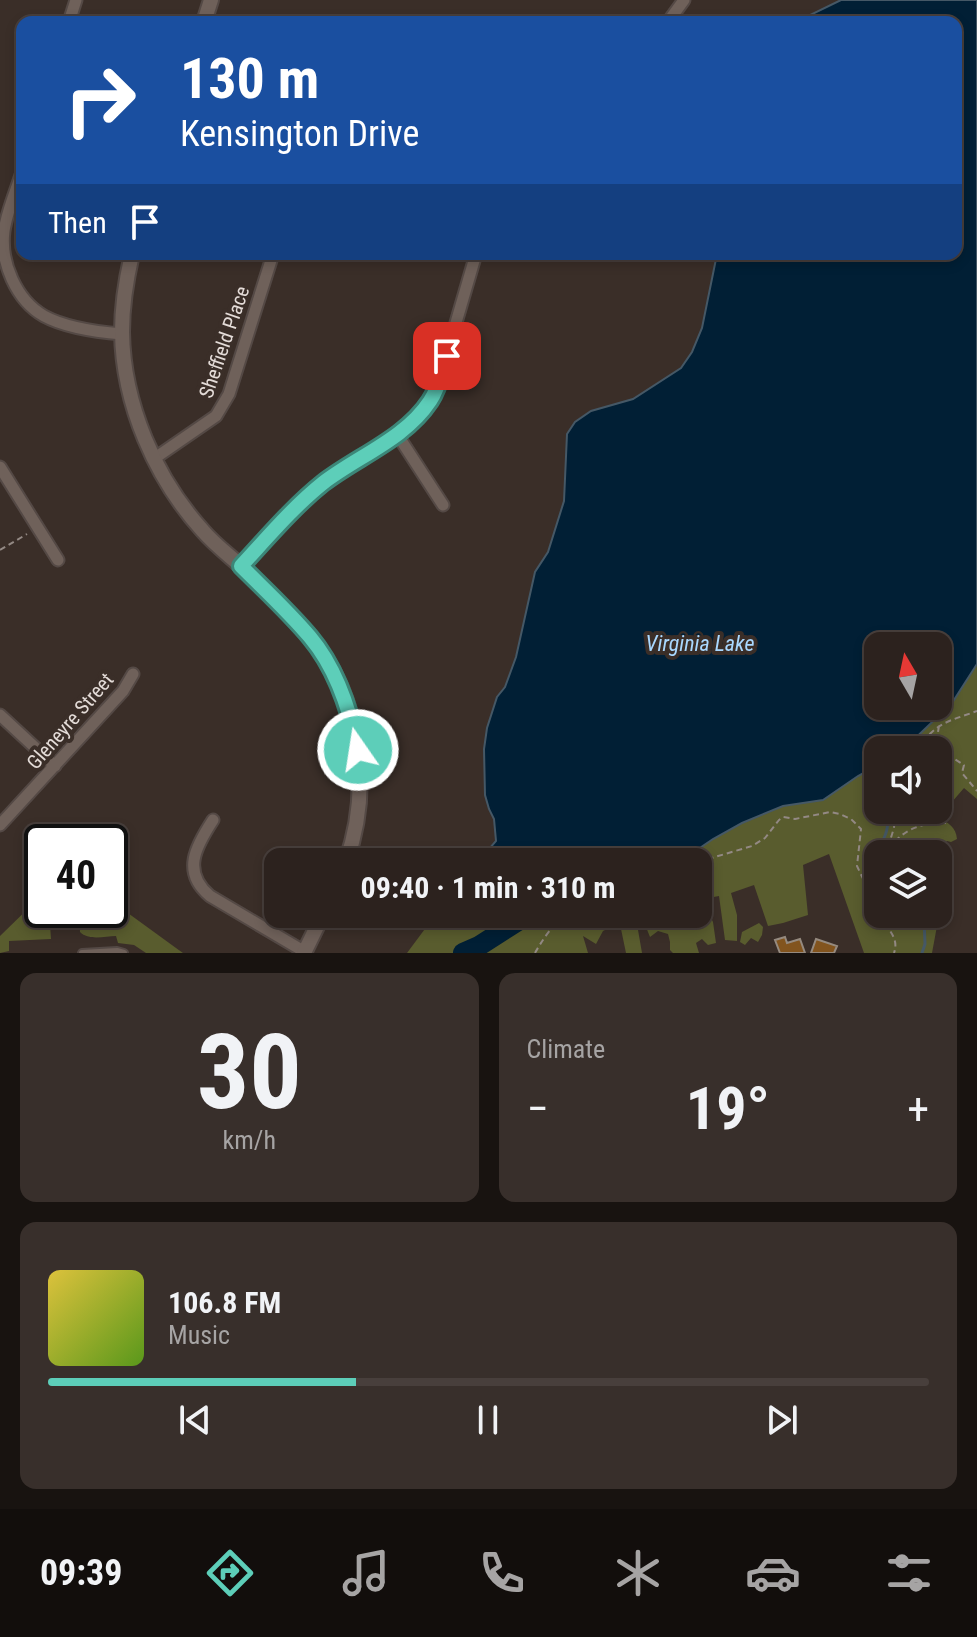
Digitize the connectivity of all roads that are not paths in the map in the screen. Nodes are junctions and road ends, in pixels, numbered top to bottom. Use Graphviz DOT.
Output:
graph roads {
  1 [pos="16,191"];
  2 [pos="131,260"];
  3 [pos="271,260"];
  4 [pos="474,260"];
  5 [pos="122,334"];
  6 [pos="397,434"];
  7 [pos="155,458"];
  8 [pos="0,467"];
  9 [pos="443,505"];
  10 [pos="58,560"];
  11 [pos="241,566"];
  12 [pos="133,674"];
  13 [pos="0,715"];
  14 [pos="55,766"];
  15 [pos="213,820"];
  16 [pos="0,825"];
  17 [pos="350,848"];
  18 [pos="316,928"];
  19 [pos="305,952"];
  20 [pos="82,953"];
  21 [pos="124,953"];
  1 -- 5 [label="street"];
  2 -- 5 [label="street"];
  3 -- 7 [label="street, Sheffield Place"];
  4 -- 6 [label="street"];
  5 -- 7 [label="street"];
  6 -- 9 [label="street"];
  6 -- 11 [label="street"];
  7 -- 11 [label="street"];
  8 -- 10 [label="street"];
  11 -- 17 [label="street"];
  12 -- 14 [label="street, Gleneyre Street"];
  13 -- 14 [label="street"];
  14 -- 16 [label="street, Gleneyre Street"];
  15 -- 19 [label="street"];
  18 -- 19 [label="street"];
  20 -- 21 [label="lane"];
}
